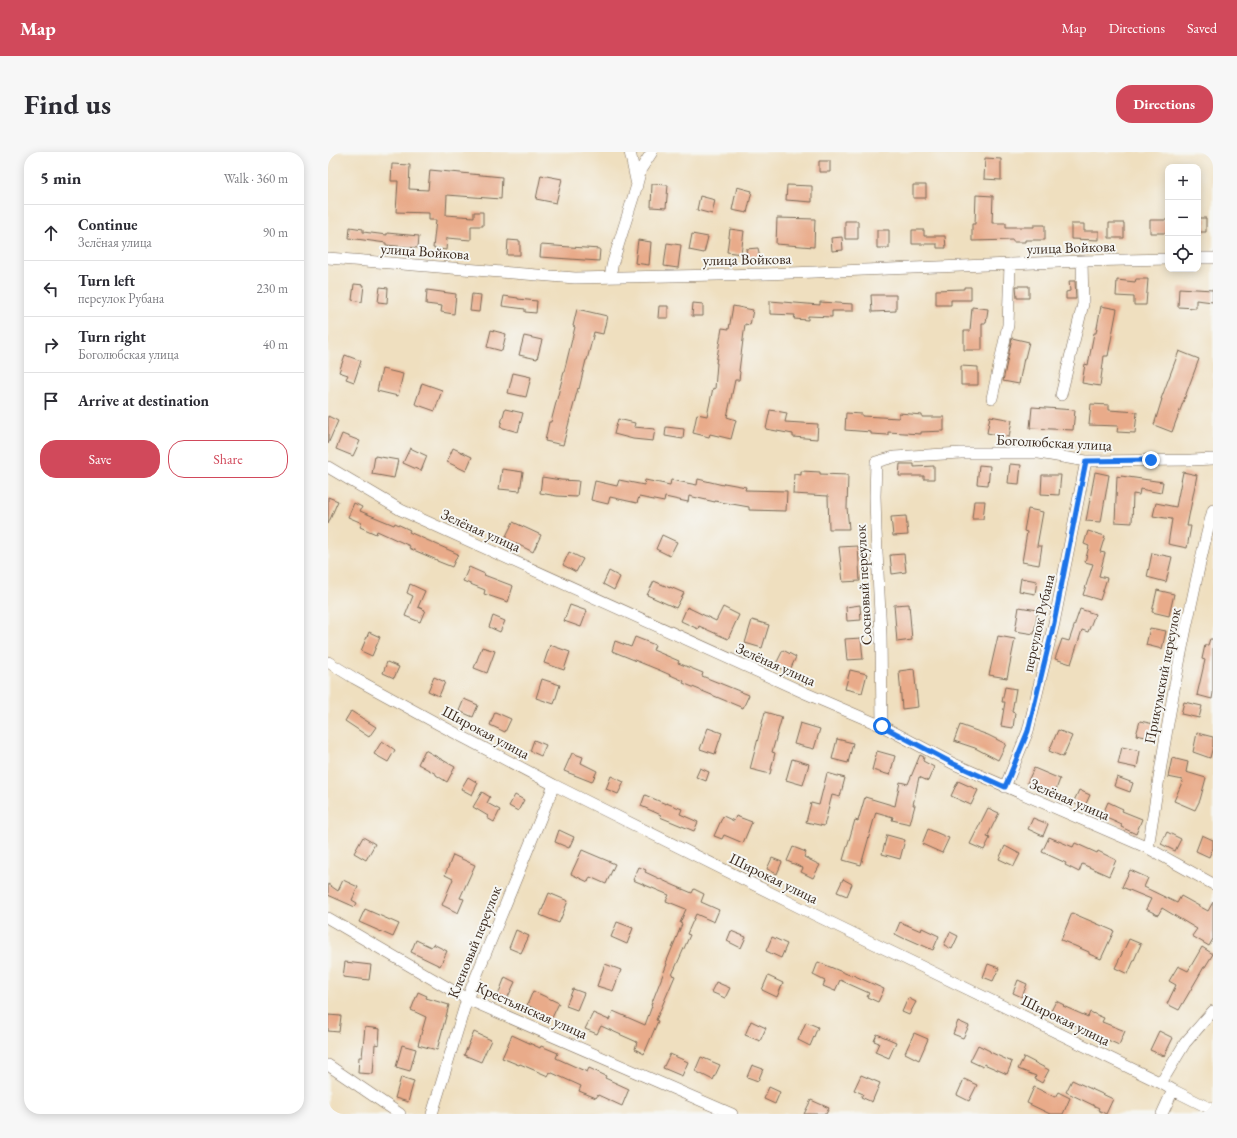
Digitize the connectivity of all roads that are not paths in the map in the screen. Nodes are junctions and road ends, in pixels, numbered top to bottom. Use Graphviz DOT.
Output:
graph roads {
  1 [pos="630,152"];
  2 [pos="652,152"];
  3 [pos="637,185"];
  4 [pos="328,258"];
  5 [pos="1201,258"];
  6 [pos="1213,258"];
  7 [pos="1165,259"];
  8 [pos="1082,261"];
  9 [pos="1010,264"];
  10 [pos="610,276"];
  11 [pos="1060,395"];
  12 [pos="992,398"];
  13 [pos="894,457"];
  14 [pos="1213,459"];
  15 [pos="1086,461"];
  16 [pos="328,467"];
  17 [pos="1213,510"];
  18 [pos="328,662"];
  19 [pos="882,726"];
  20 [pos="554,785"];
  21 [pos="1005,787"];
  22 [pos="1148,848"];
  23 [pos="1213,884"];
  24 [pos="331,921"];
  25 [pos="467,999"];
  26 [pos="1213,1010"];
  27 [pos="328,1065"];
  28 [pos="1161,1083"];
  29 [pos="1173,1090"];
  30 [pos="1213,1110"];
  31 [pos="400,1114"];
  32 [pos="432,1114"];
  33 [pos="732,1114"];
  34 [pos="1162,1114"];
  1 -- 3 [label="street"];
  2 -- 3 [label="street"];
  3 -- 10 [label="street"];
  4 -- 10 [label="street, улица Войкова"];
  5 -- 6 [label="street"];
  7 -- 8 [label="street, улица Войкова"];
  8 -- 9 [label="street, улица Войкова"];
  8 -- 11 [label="street"];
  9 -- 10 [label="street, улица Войкова"];
  9 -- 12 [label="street"];
  13 -- 15 [label="street, Боголюбская улица"];
  13 -- 19 [label="street, Сосновый переулок"];
  14 -- 15 [label="street, Боголюбская улица"];
  15 -- 21 [label="street, переулок Рубана"];
  16 -- 19 [label="street, Зелёная улица"];
  17 -- 22 [label="street, Прикумский переулок"];
  18 -- 20 [label="street, Широкая улица"];
  19 -- 21 [label="street, Зелёная улица"];
  20 -- 25 [label="street, Кленовый переулок"];
  20 -- 28 [label="street, Широкая улица"];
  21 -- 22 [label="street, Зелёная улица"];
  22 -- 23 [label="street, Зелёная улица"];
  24 -- 25 [label="street, Крестьянская улица"];
  25 -- 32 [label="street, Кленовый переулок"];
  25 -- 33 [label="street, Крестьянская улица"];
  26 -- 28 [label="street"];
  27 -- 31 [label="street"];
  28 -- 29 [label="street, Широкая улица"];
  29 -- 30 [label="street, Широкая улица"];
  29 -- 34 [label="street"];
}
